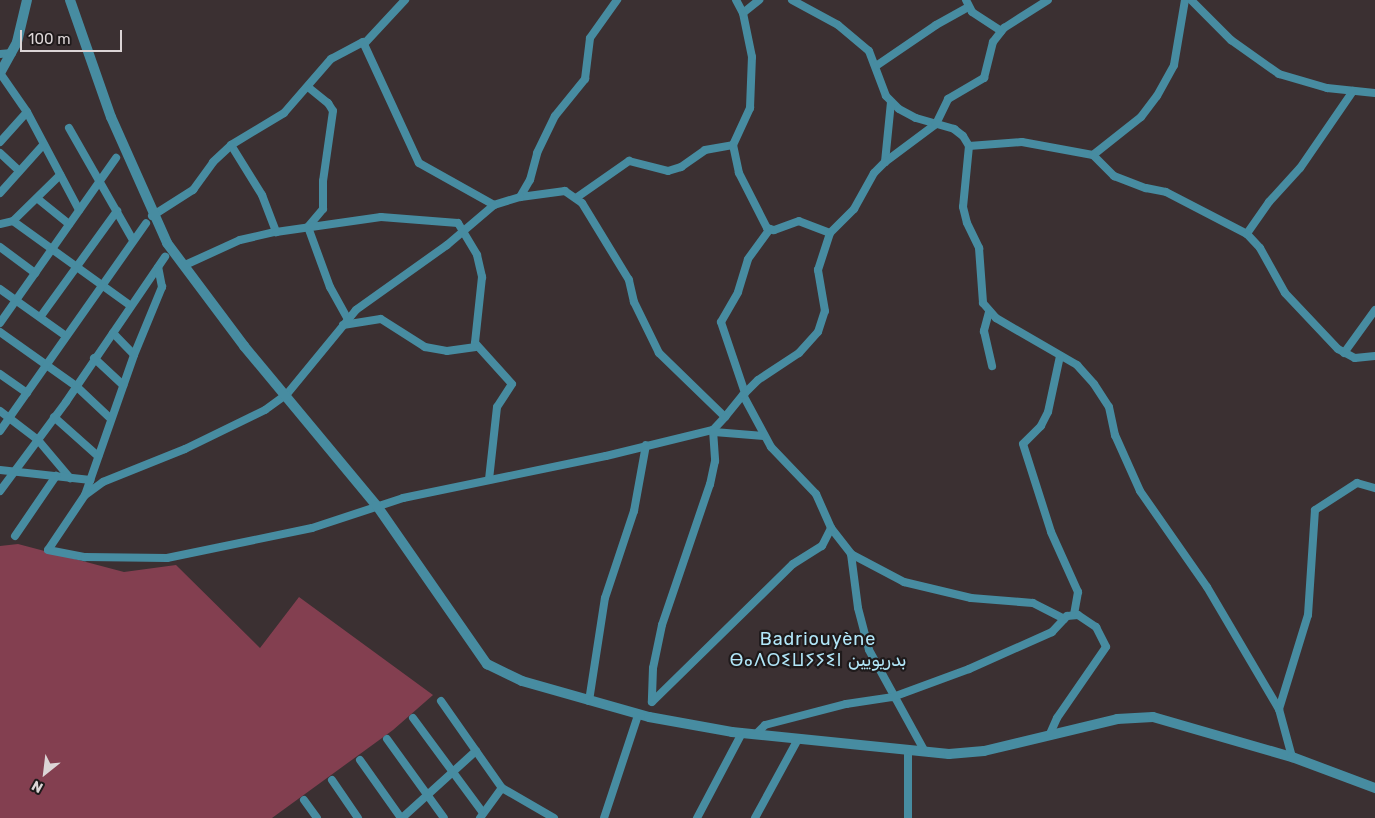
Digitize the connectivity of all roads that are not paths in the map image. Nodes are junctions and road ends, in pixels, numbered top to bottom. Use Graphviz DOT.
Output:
graph roads {
  1 [pos="27,0"];
  2 [pos="70,0"];
  3 [pos="404,0"];
  4 [pos="617,0"];
  5 [pos="736,0"];
  6 [pos="759,0"];
  7 [pos="792,0"];
  8 [pos="1048,0"];
  9 [pos="1185,0"];
  10 [pos="1191,0"];
  11 [pos="967,4"];
  12 [pos="743,13"];
  13 [pos="1001,31"];
  14 [pos="365,43"];
  15 [pos="12,53"];
  16 [pos="0,54"];
  17 [pos="876,66"];
  18 [pos="0,73"];
  19 [pos="308,87"];
  20 [pos="1353,91"];
  21 [pos="1375,93"];
  22 [pos="891,102"];
  23 [pos="27,112"];
  24 [pos="936,124"];
  25 [pos="69,128"];
  26 [pos="0,142"];
  27 [pos="43,145"];
  28 [pos="231,145"];
  29 [pos="733,145"];
  30 [pos="969,146"];
  31 [pos="0,153"];
  32 [pos="1093,155"];
  33 [pos="116,158"];
  34 [pos="885,162"];
  35 [pos="19,171"];
  36 [pos="60,175"];
  37 [pos="101,183"];
  38 [pos="0,193"];
  39 [pos="520,197"];
  40 [pos="576,198"];
  41 [pos="38,199"];
  42 [pos="494,204"];
  43 [pos="79,210"];
  44 [pos="117,211"];
  45 [pos="149,219"];
  46 [pos="13,221"];
  47 [pos="0,224"];
  48 [pos="69,224"];
  49 [pos="308,227"];
  50 [pos="770,230"];
  51 [pos="464,231"];
  52 [pos="276,232"];
  53 [pos="830,233"];
  54 [pos="1247,234"];
  55 [pos="133,240"];
  56 [pos="0,248"];
  57 [pos="52,248"];
  58 [pos="165,257"];
  59 [pos="184,265"];
  60 [pos="77,266"];
  61 [pos="158,267"];
  62 [pos="35,273"];
  63 [pos="103,286"];
  64 [pos="0,289"];
  65 [pos="15,299"];
  66 [pos="131,306"];
  67 [pos="1375,310"];
  68 [pos="989,312"];
  69 [pos="41,316"];
  70 [pos="345,322"];
  71 [pos="0,323"];
  72 [pos="0,332"];
  73 [pos="113,333"];
  74 [pos="66,336"];
  75 [pos="476,347"];
  76 [pos="1344,353"];
  77 [pos="134,355"];
  78 [pos="1060,356"];
  79 [pos="1375,356"];
  80 [pos="94,358"];
  81 [pos="46,365"];
  82 [pos="992,366"];
  83 [pos="0,374"];
  84 [pos="123,385"];
  85 [pos="76,386"];
  86 [pos="27,393"];
  87 [pos="287,394"];
  88 [pos="744,394"];
  89 [pos="0,411"];
  90 [pos="54,417"];
  91 [pos="725,417"];
  92 [pos="10,418"];
  93 [pos="111,419"];
  94 [pos="0,431"];
  95 [pos="713,431"];
  96 [pos="764,436"];
  97 [pos="38,440"];
  98 [pos="646,446"];
  99 [pos="98,456"];
  100 [pos="0,470"];
  101 [pos="13,471"];
  102 [pos="56,476"];
  103 [pos="70,478"];
  104 [pos="90,480"];
  105 [pos="489,480"];
  106 [pos="1375,488"];
  107 [pos="0,491"];
  108 [pos="85,496"];
  109 [pos="377,506"];
  110 [pos="831,528"];
  111 [pos="15,536"];
  112 [pos="851,554"];
  113 [pos="1074,614"];
  114 [pos="1064,619"];
  115 [pos="893,697"];
  116 [pos="441,701"];
  117 [pos="588,701"];
  118 [pos="652,702"];
  119 [pos="1279,710"];
  120 [pos="638,715"];
  121 [pos="649,717"];
  122 [pos="413,718"];
  123 [pos="742,733"];
  124 [pos="757,733"];
  125 [pos="1050,734"];
  126 [pos="387,739"];
  127 [pos="798,739"];
  128 [pos="476,751"];
  129 [pos="908,751"];
  130 [pos="924,752"];
  131 [pos="1292,758"];
  132 [pos="360,760"];
  133 [pos="453,772"];
  134 [pos="332,780"];
  135 [pos="502,788"];
  136 [pos="1375,788"];
  137 [pos="427,794"];
  138 [pos="304,800"];
  139 [pos="609,810"];
  140 [pos="482,816"];
  141 [pos="318,818"];
  142 [pos="358,818"];
  143 [pos="401,818"];
  144 [pos="444,818"];
  145 [pos="554,818"];
  146 [pos="604,818"];
  147 [pos="613,818"];
  148 [pos="697,818"];
  149 [pos="755,818"];
  150 [pos="908,818"];
  1 -- 15 [label="street"];
  2 -- 45 [label="street"];
  3 -- 14 [label="street"];
  4 -- 39 [label="street"];
  5 -- 12 [label="street"];
  6 -- 12 [label="street"];
  7 -- 17 [label="street"];
  8 -- 13 [label="street"];
  9 -- 32 [label="street"];
  10 -- 20 [label="street"];
  11 -- 13 [label="street"];
  11 -- 17 [label="street"];
  12 -- 29 [label="street"];
  13 -- 24 [label="street"];
  14 -- 19 [label="street"];
  14 -- 42 [label="street"];
  15 -- 16 [label="street"];
  15 -- 18 [label="street"];
  17 -- 22 [label="street"];
  18 -- 23 [label="street"];
  19 -- 28 [label="street"];
  19 -- 49 [label="street"];
  20 -- 21 [label="street"];
  20 -- 54 [label="street"];
  22 -- 24 [label="street"];
  22 -- 34 [label="street"];
  23 -- 26 [label="street"];
  23 -- 27 [label="street"];
  24 -- 30 [label="street"];
  24 -- 34 [label="street"];
  25 -- 37 [label="street"];
  27 -- 35 [label="street"];
  27 -- 36 [label="street"];
  28 -- 45 [label="street"];
  28 -- 52 [label="street"];
  29 -- 40 [label="street"];
  29 -- 50 [label="street"];
  30 -- 32 [label="street"];
  30 -- 68 [label="street"];
  31 -- 35 [label="street"];
  32 -- 54 [label="street"];
  33 -- 37 [label="street"];
  34 -- 53 [label="street"];
  35 -- 38 [label="street"];
  36 -- 41 [label="street"];
  36 -- 43 [label="street"];
  37 -- 43 [label="street"];
  37 -- 44 [label="street"];
  39 -- 40 [label="street"];
  39 -- 42 [label="street"];
  40 -- 91 [label="street"];
  41 -- 46 [label="street"];
  41 -- 48 [label="street"];
  42 -- 51 [label="street"];
  43 -- 48 [label="street"];
  44 -- 55 [label="street"];
  44 -- 60 [label="street"];
  45 -- 55 [label="street"];
  45 -- 59 [label="street"];
  46 -- 47 [label="street"];
  46 -- 57 [label="street"];
  48 -- 57 [label="street"];
  49 -- 51 [label="street"];
  49 -- 52 [label="street"];
  49 -- 70 [label="street"];
  50 -- 53 [label="street"];
  50 -- 88 [label="street"];
  51 -- 70 [label="street"];
  51 -- 75 [label="street"];
  52 -- 59 [label="street"];
  53 -- 88 [label="street"];
  54 -- 76 [label="street"];
  55 -- 63 [label="street"];
  56 -- 62 [label="street"];
  57 -- 60 [label="street"];
  57 -- 62 [label="street"];
  58 -- 61 [label="street"];
  59 -- 87 [label="street"];
  60 -- 63 [label="street"];
  60 -- 69 [label="street"];
  61 -- 66 [label="street"];
  61 -- 77 [label="street"];
  62 -- 65 [label="street"];
  63 -- 66 [label="street"];
  63 -- 74 [label="street"];
  64 -- 65 [label="street"];
  65 -- 69 [label="street"];
  65 -- 71 [label="street"];
  66 -- 73 [label="street"];
  67 -- 76 [label="street"];
  68 -- 78 [label="street"];
  68 -- 82 [label="street"];
  69 -- 74 [label="street"];
  70 -- 75 [label="street"];
  70 -- 87 [label="street"];
  72 -- 81 [label="street"];
  73 -- 77 [label="street"];
  73 -- 80 [label="street"];
  74 -- 81 [label="street"];
  75 -- 105 [label="street"];
  76 -- 79 [label="street"];
  77 -- 84 [label="street"];
  78 -- 113 [label="street"];
  78 -- 119 [label="street"];
  80 -- 84 [label="street"];
  80 -- 85 [label="street"];
  81 -- 85 [label="street"];
  81 -- 86 [label="street"];
  83 -- 86 [label="street"];
  84 -- 93 [label="street"];
  85 -- 90 [label="street"];
  85 -- 93 [label="street"];
  86 -- 92 [label="street"];
  87 -- 108 [label="street"];
  87 -- 109 [label="street"];
  88 -- 91 [label="street"];
  88 -- 96 [label="street"];
  89 -- 92 [label="street"];
  90 -- 97 [label="street"];
  90 -- 99 [label="street"];
  91 -- 95 [label="street"];
  92 -- 94 [label="street"];
  92 -- 97 [label="street"];
  93 -- 99 [label="street"];
  95 -- 96 [label="street"];
  95 -- 98 [label="street"];
  95 -- 118 [label="street"];
  96 -- 110 [label="street"];
  97 -- 101 [label="street"];
  97 -- 103 [label="street"];
  98 -- 105 [label="street"];
  98 -- 117 [label="street"];
  99 -- 104 [label="street"];
  100 -- 101 [label="street"];
  101 -- 102 [label="street"];
  101 -- 107 [label="street"];
  102 -- 103 [label="street"];
  102 -- 111 [label="street"];
  103 -- 104 [label="street"];
  104 -- 108 [label="street"];
  105 -- 109 [label="street"];
  106 -- 119 [label="street"];
  108 -- 109 [label="street"];
  109 -- 117 [label="street"];
  110 -- 112 [label="street"];
  110 -- 118 [label="street"];
  112 -- 114 [label="street"];
  112 -- 115 [label="street"];
  113 -- 114 [label="street"];
  113 -- 125 [label="street"];
  114 -- 115 [label="street"];
  115 -- 124 [label="street"];
  115 -- 130 [label="street"];
  116 -- 128 [label="street"];
  117 -- 120 [label="street"];
  118 -- 121 [label="street"];
  119 -- 131 [label="street"];
  120 -- 121 [label="street"];
  120 -- 139 [label="street"];
  121 -- 123 [label="street"];
  122 -- 133 [label="street"];
  123 -- 124 [label="street"];
  123 -- 148 [label="street"];
  124 -- 127 [label="street"];
  125 -- 130 [label="street"];
  125 -- 131 [label="street"];
  126 -- 137 [label="street"];
  127 -- 129 [label="street"];
  127 -- 149 [label="street"];
  128 -- 133 [label="street"];
  128 -- 135 [label="street"];
  129 -- 130 [label="street"];
  129 -- 150 [label="street"];
  131 -- 136 [label="street"];
  132 -- 143 [label="street"];
  133 -- 137 [label="street"];
  133 -- 140 [label="street"];
  134 -- 142 [label="street"];
  135 -- 140 [label="street"];
  135 -- 145 [label="street"];
  137 -- 143 [label="street"];
  137 -- 144 [label="street"];
  138 -- 141 [label="street"];
  139 -- 146 [label="street"];
  139 -- 147 [label="street"];
}
